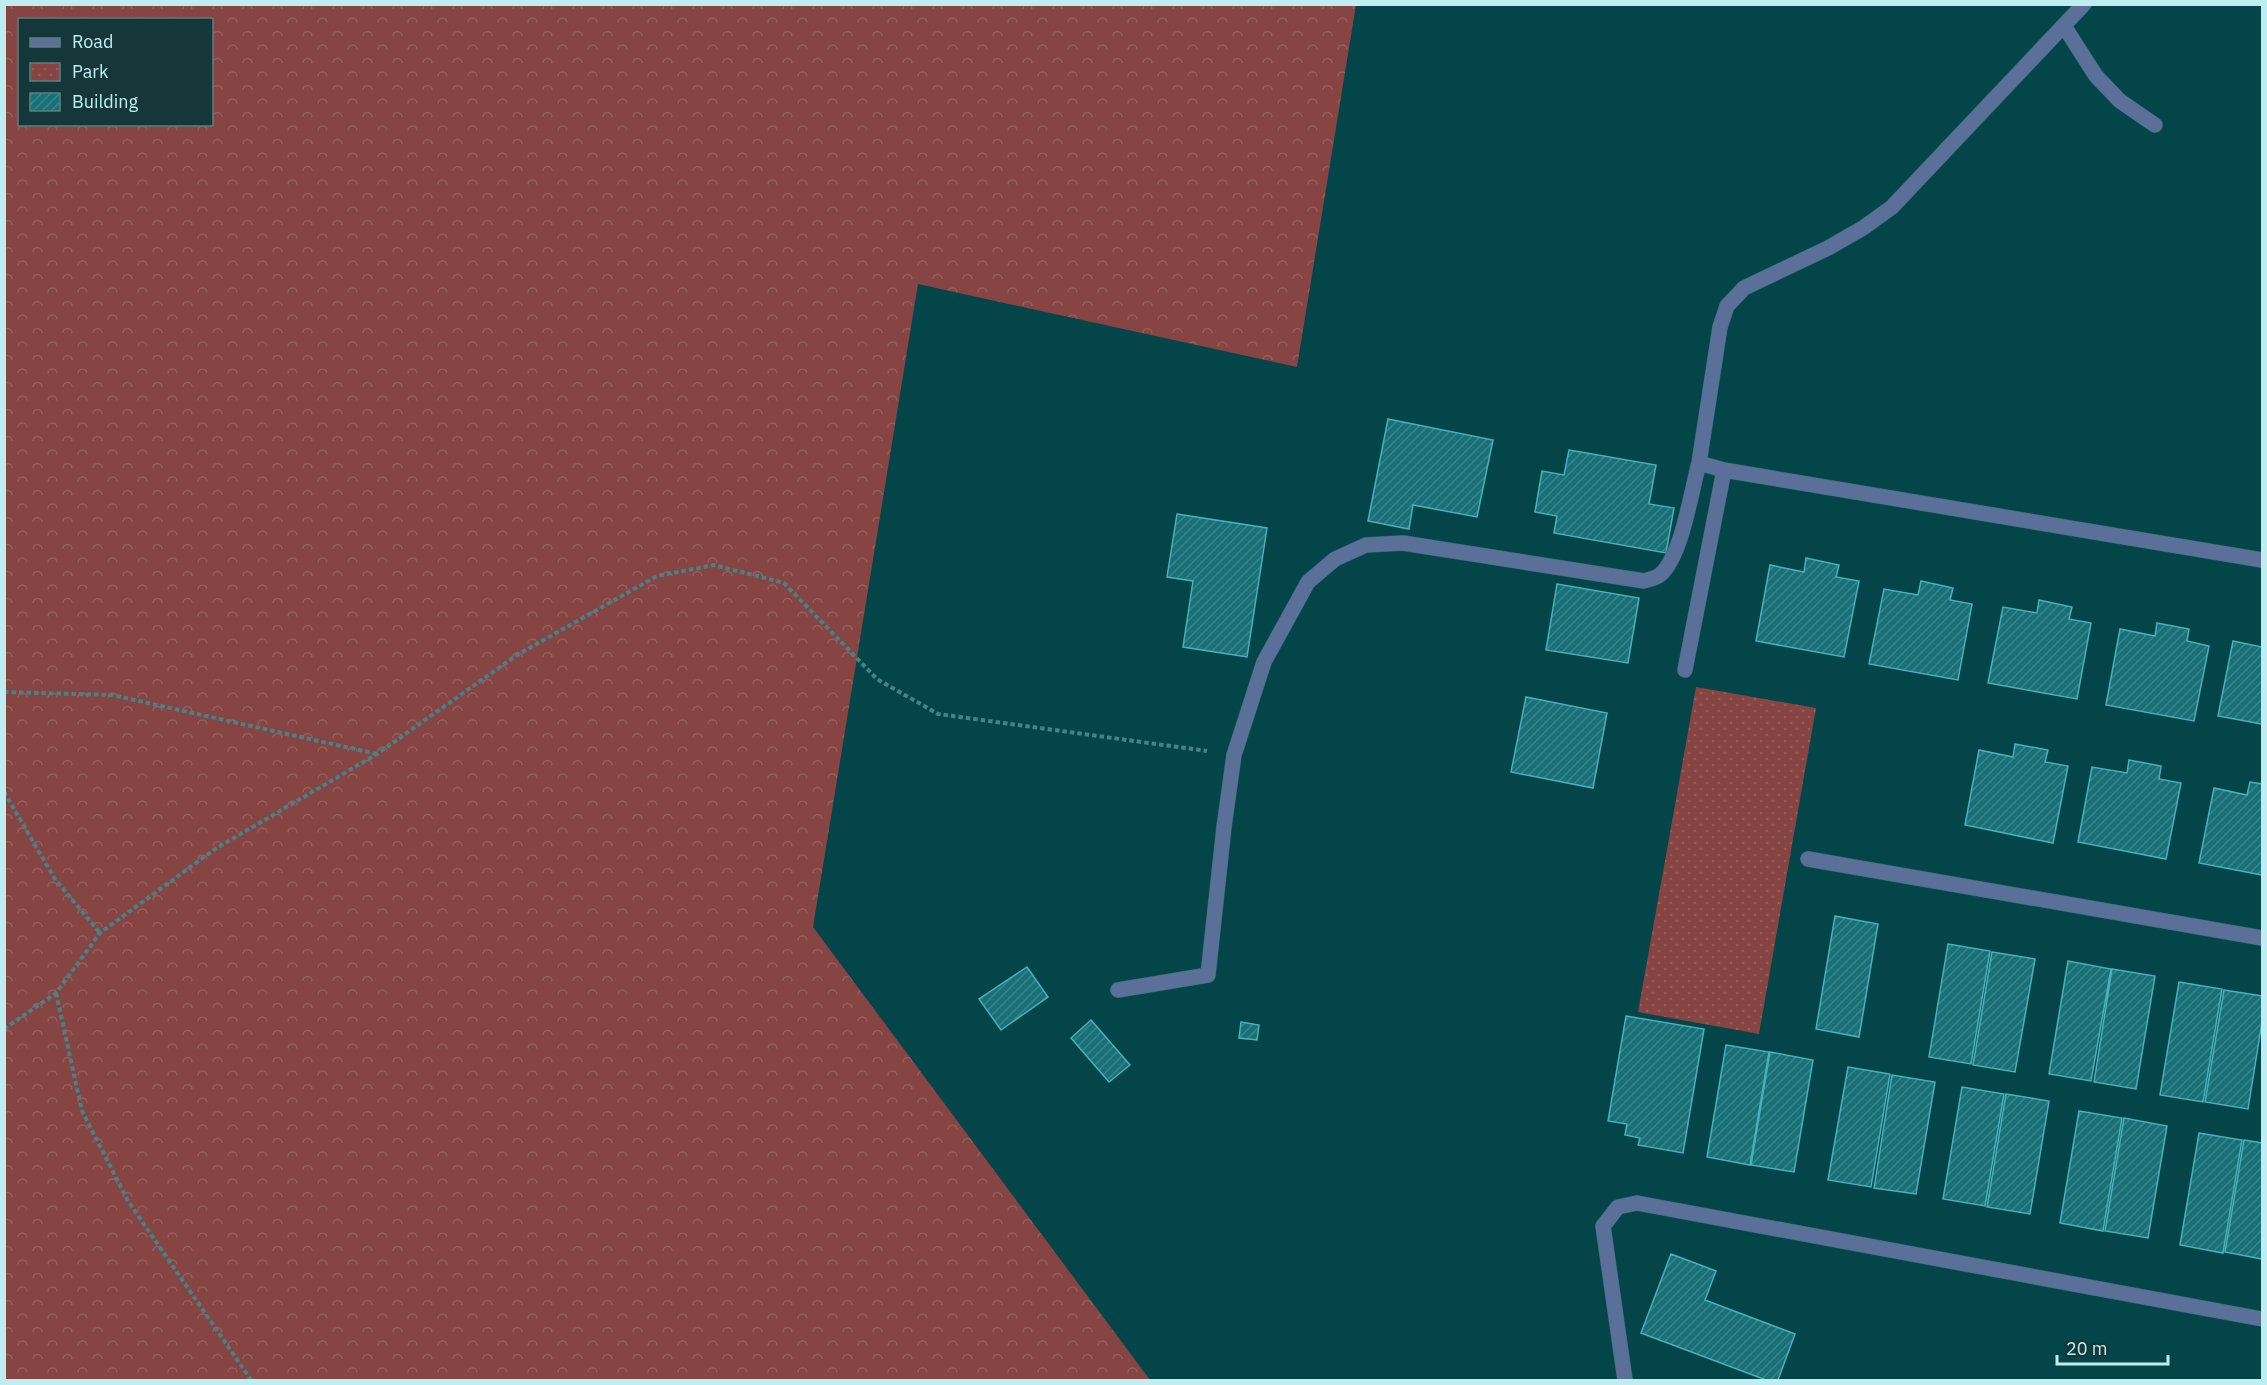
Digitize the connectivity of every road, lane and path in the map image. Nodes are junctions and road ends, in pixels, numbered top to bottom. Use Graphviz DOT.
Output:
graph roads {
  1 [pos="2084,4"];
  2 [pos="2064,26"];
  3 [pos="2155,125"];
  4 [pos="1699,463"];
  5 [pos="1724,470"];
  6 [pos="2262,560"];
  7 [pos="1685,670"];
  8 [pos="4,692"];
  9 [pos="377,754"];
  10 [pos="1234,755"];
  11 [pos="4,792"];
  12 [pos="1808,860"];
  13 [pos="100,933"];
  14 [pos="2262,938"];
  15 [pos="1118,990"];
  16 [pos="56,993"];
  17 [pos="4,1029"];
  18 [pos="2262,1319"];
  19 [pos="251,1380"];
  20 [pos="1626,1380"];
  1 -- 2 [label="street"];
  2 -- 3 [label="street"];
  2 -- 4 [label="street"];
  4 -- 5 [label="street"];
  4 -- 10 [label="street"];
  5 -- 6 [label="street"];
  5 -- 7 [label="street"];
  8 -- 9 [label="path"];
  9 -- 10 [label="path"];
  9 -- 13 [label="path"];
  10 -- 15 [label="street"];
  11 -- 13 [label="path"];
  12 -- 14 [label="street"];
  13 -- 16 [label="path"];
  16 -- 17 [label="path"];
  16 -- 19 [label="path"];
  18 -- 20 [label="street"];
}
